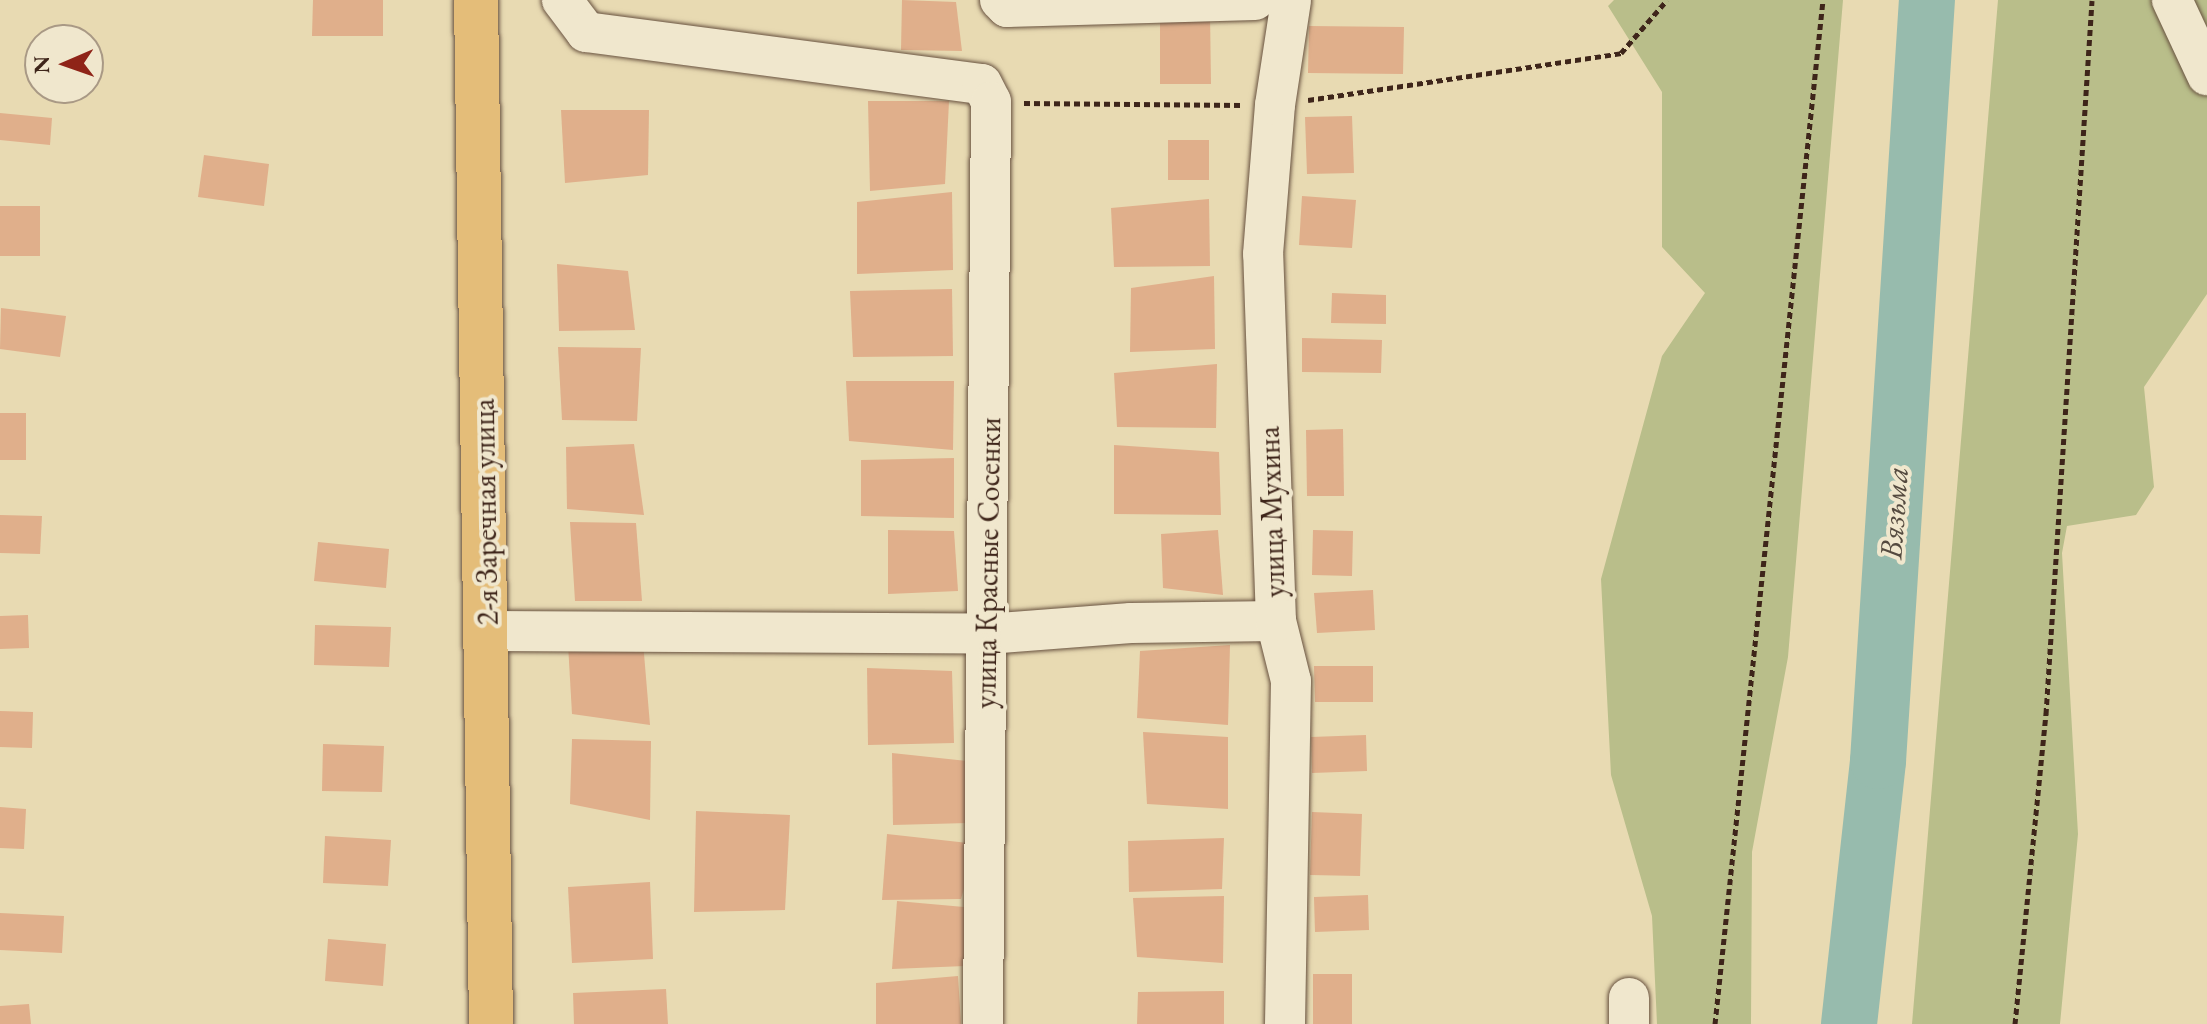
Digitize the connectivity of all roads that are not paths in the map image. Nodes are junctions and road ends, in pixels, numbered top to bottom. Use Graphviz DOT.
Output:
graph roads {
  1 [pos="476,0"];
  2 [pos="562,0"];
  3 [pos="1000,0"];
  4 [pos="1255,0"];
  5 [pos="1291,0"];
  6 [pos="2172,0"];
  7 [pos="2207,75"];
  8 [pos="1276,621"];
  9 [pos="489,631"];
  10 [pos="987,634"];
  11 [pos="491,1024"];
  12 [pos="983,1024"];
  13 [pos="1285,1024"];
  1 -- 9 [label="main road, 2-я Заречная улица"];
  2 -- 10 [label="street, улица Красные Сосенки"];
  3 -- 4 [label="street"];
  5 -- 8 [label="street, улица Мухина"];
  6 -- 7 [label="street"];
  8 -- 10 [label="street"];
  8 -- 13 [label="street, улица Мухина"];
  9 -- 10 [label="street"];
  9 -- 11 [label="main road, 2-я Заречная улица"];
  10 -- 12 [label="street, улица Красные Сосенки"];
}
